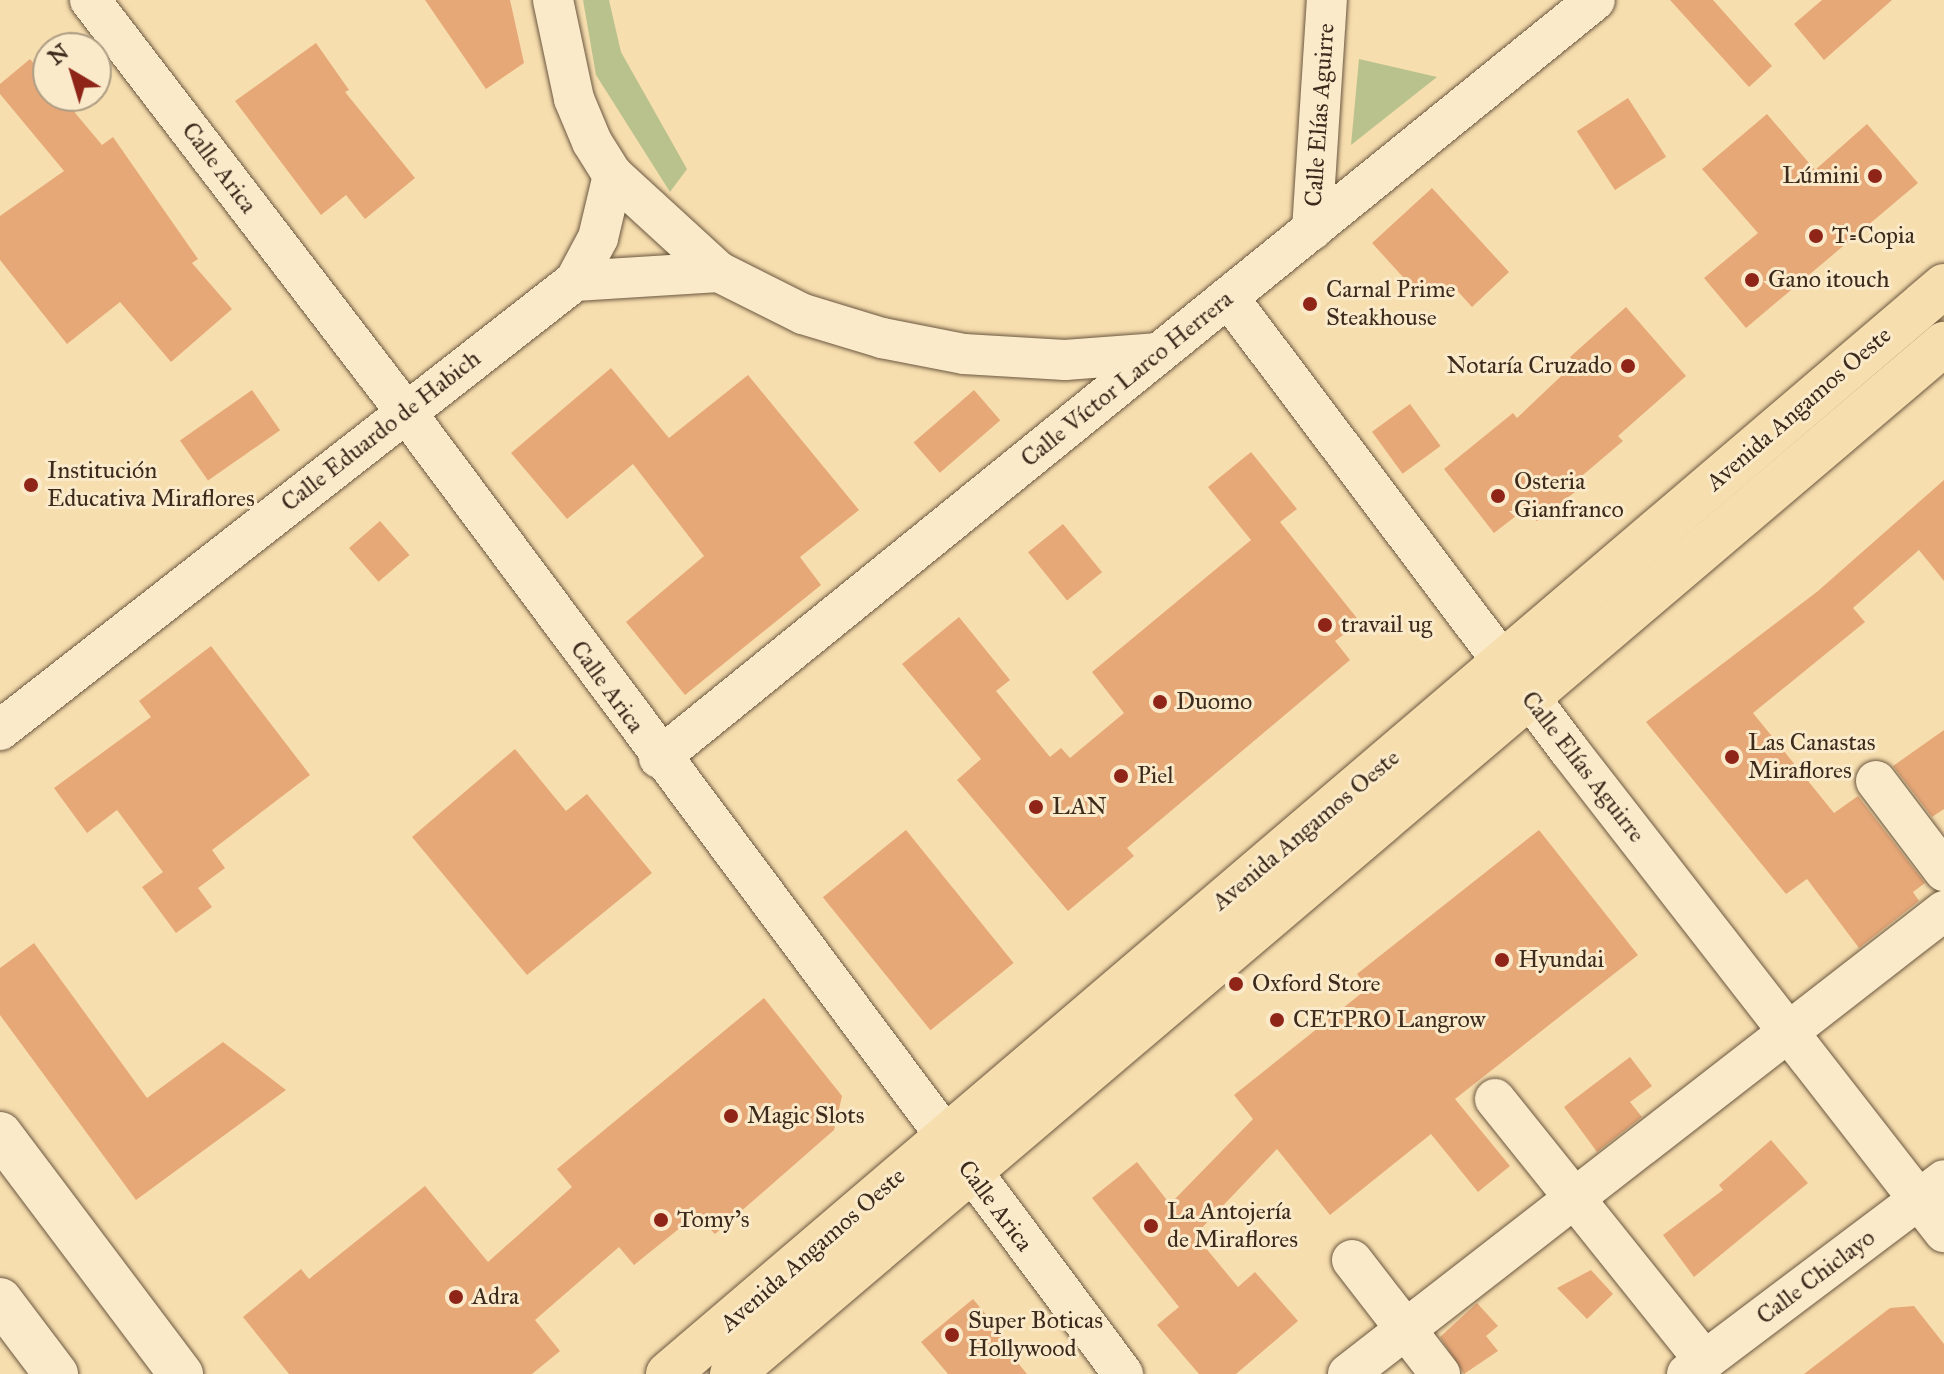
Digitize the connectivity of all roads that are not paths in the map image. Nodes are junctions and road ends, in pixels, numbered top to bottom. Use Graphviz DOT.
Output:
graph roads {
  1 [pos="90,0"];
  2 [pos="553,0"];
  3 [pos="1327,0"];
  4 [pos="1595,0"];
  5 [pos="613,175"];
  6 [pos="1312,230"];
  7 [pos="719,272"];
  8 [pos="575,281"];
  9 [pos="1944,286"];
  10 [pos="1228,297"];
  11 [pos="1944,344"];
  12 [pos="1159,353"];
  13 [pos="405,411"];
  14 [pos="1515,680"];
  15 [pos="0,730"];
  16 [pos="659,758"];
  17 [pos="1876,781"];
  18 [pos="1944,871"];
  19 [pos="1944,911"];
  20 [pos="1788,1031"];
  21 [pos="1495,1099"];
  22 [pos="0,1134"];
  23 [pos="943,1139"];
  24 [pos="969,1173"];
  25 [pos="1931,1190"];
  26 [pos="1574,1199"];
  27 [pos="1944,1232"];
  28 [pos="1352,1260"];
  29 [pos="0,1300"];
  30 [pos="1405,1330"];
  31 [pos="1696,1367"];
  32 [pos="56,1374"];
  33 [pos="181,1374"];
  34 [pos="668,1374"];
  35 [pos="732,1374"];
  36 [pos="1123,1374"];
  37 [pos="1348,1374"];
  38 [pos="1440,1374"];
  1 -- 13 [label="street, Calle Arica"];
  2 -- 5 [label="street"];
  3 -- 6 [label="street, Calle Elías Aguirre"];
  4 -- 6 [label="street, Calle Víctor Larco Herrera"];
  5 -- 7 [label="street"];
  5 -- 8 [label="street, Calle Eduardo de Habich"];
  6 -- 10 [label="street, Calle Víctor Larco Herrera"];
  7 -- 8 [label="street"];
  7 -- 12 [label="street"];
  8 -- 13 [label="street, Calle Eduardo de Habich"];
  9 -- 14 [label="main road, Avenida Angamos Oeste"];
  10 -- 12 [label="street, Calle Víctor Larco Herrera"];
  10 -- 14 [label="street, Calle Elías Aguirre"];
  11 -- 14 [label="main road, Avenida Angamos Oeste"];
  12 -- 16 [label="street, Calle Víctor Larco Herrera"];
  13 -- 15 [label="street, Calle Eduardo de Habich"];
  13 -- 16 [label="street, Calle Arica"];
  14 -- 20 [label="street, Calle Elías Aguirre"];
  14 -- 23 [label="main road, Avenida Angamos Oeste"];
  14 -- 24 [label="main road, Avenida Angamos Oeste"];
  16 -- 23 [label="street, Calle Arica"];
  17 -- 18 [label="street"];
  19 -- 20 [label="street"];
  20 -- 25 [label="street, Calle Elías Aguirre"];
  20 -- 26 [label="street"];
  21 -- 26 [label="street"];
  22 -- 33 [label="main road"];
  23 -- 24 [label="street, Calle Arica"];
  23 -- 34 [label="main road, Avenida Angamos Oeste"];
  24 -- 35 [label="main road, Avenida Angamos Oeste"];
  24 -- 36 [label="street, Calle Arica"];
  25 -- 27 [label="street, Calle Elías Aguirre"];
  25 -- 31 [label="street, Calle Chiclayo"];
  26 -- 30 [label="street"];
  26 -- 31 [label="street"];
  28 -- 30 [label="street"];
  29 -- 32 [label="main road"];
  30 -- 37 [label="street"];
  30 -- 38 [label="street"];
}
